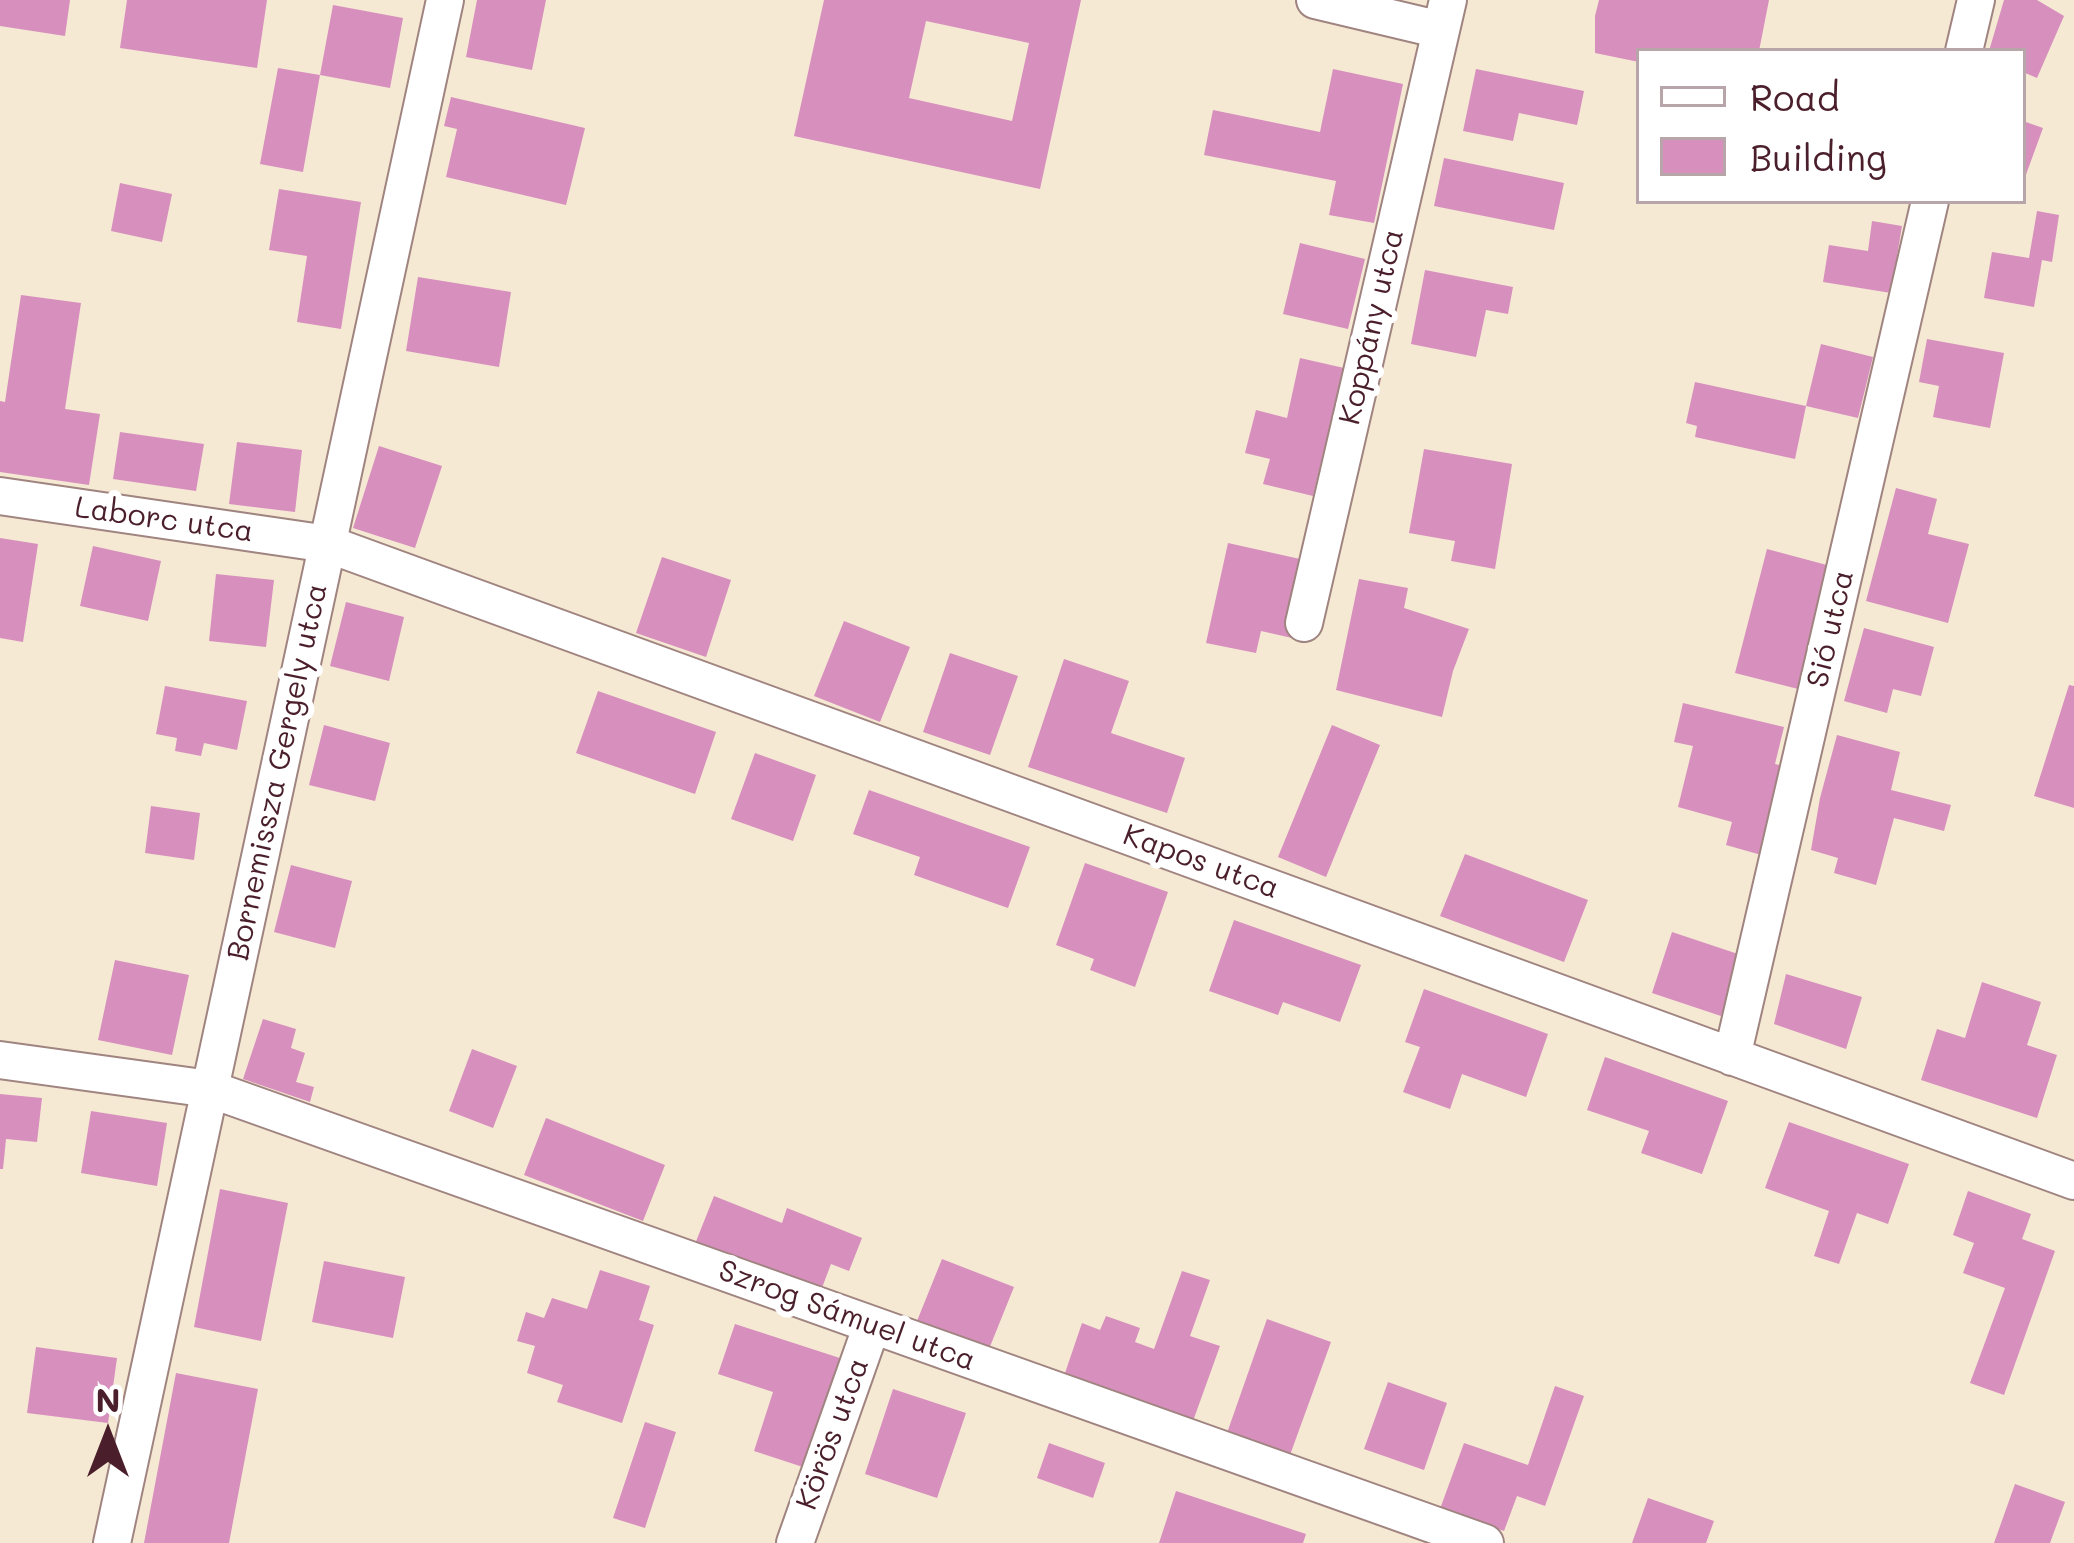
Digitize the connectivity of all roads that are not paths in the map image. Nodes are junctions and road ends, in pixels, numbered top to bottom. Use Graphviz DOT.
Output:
graph roads {
  1 [pos="1315,0"];
  2 [pos="1976,0"];
  3 [pos="440,1"];
  4 [pos="1445,15"];
  5 [pos="1965,48"];
  6 [pos="1929,204"];
  7 [pos="0,496"];
  8 [pos="328,544"];
  9 [pos="1304,623"];
  10 [pos="1732,1057"];
  11 [pos="0,1060"];
  12 [pos="210,1089"];
  13 [pos="2074,1181"];
  14 [pos="872,1325"];
  15 [pos="112,1543"];
  16 [pos="795,1543"];
  17 [pos="1485,1543"];
  1 -- 4 [label="street, Koppány utca"];
  2 -- 5 [label="street"];
  3 -- 8 [label="street, Bornemissza Gergely utca"];
  4 -- 9 [label="street, Koppány utca"];
  6 -- 10 [label="street, Sió utca"];
  7 -- 8 [label="street, Laborc utca"];
  8 -- 10 [label="street, Kapos utca"];
  8 -- 12 [label="street, Bornemissza Gergely utca"];
  10 -- 13 [label="street, Kapos utca"];
  11 -- 12 [label="street, Szrog Sámuel utca"];
  12 -- 14 [label="street, Szrog Sámuel utca"];
  12 -- 15 [label="street, Bornemissza Gergely utca"];
  14 -- 16 [label="street, Körös utca"];
  14 -- 17 [label="street, Szrog Sámuel utca"];
}
